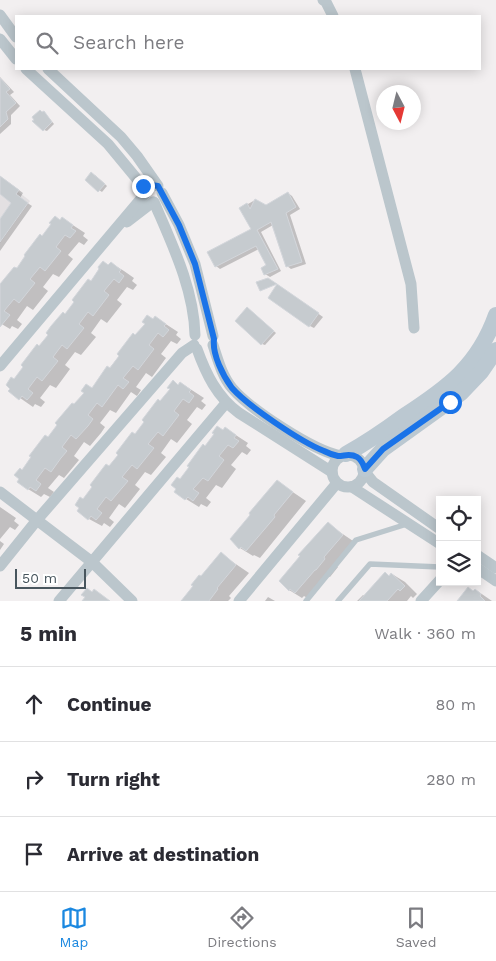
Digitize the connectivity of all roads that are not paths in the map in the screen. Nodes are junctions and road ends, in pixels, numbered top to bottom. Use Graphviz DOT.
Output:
graph roads {
  1 [pos="323,0"];
  2 [pos="0,15"];
  3 [pos="332,15"];
  4 [pos="15,36"];
  5 [pos="0,39"];
  6 [pos="15,58"];
  7 [pos="27,70"];
  8 [pos="49,70"];
  9 [pos="355,70"];
  10 [pos="160,190"];
  11 [pos="150,197"];
  12 [pos="496,315"];
  13 [pos="414,328"];
  14 [pos="213,341"];
  15 [pos="195,343"];
  16 [pos="496,350"];
  17 [pos="0,366"];
  18 [pos="226,402"];
  19 [pos="343,455"];
  20 [pos="365,471"];
  21 [pos="332,472"];
  22 [pos="337,483"];
  23 [pos="352,487"];
  24 [pos="0,492"];
  25 [pos="37,520"];
  26 [pos="408,524"];
  27 [pos="436,526"];
  28 [pos="436,542"];
  29 [pos="481,558"];
  30 [pos="92,562"];
  31 [pos="0,566"];
  32 [pos="436,567"];
  33 [pos="496,568"];
  34 [pos="481,571"];
  35 [pos="496,581"];
  36 [pos="436,584"];
  37 [pos="59,601"];
  38 [pos="132,601"];
  39 [pos="239,601"];
  40 [pos="306,601"];
  41 [pos="338,601"];
  42 [pos="421,601"];
  1 -- 3 [label="street"];
  2 -- 4 [label="street"];
  5 -- 6 [label="street"];
  7 -- 11 [label="street"];
  8 -- 10 [label="street"];
  9 -- 13 [label="street"];
  10 -- 11 [label="street"];
  10 -- 14 [label="street"];
  11 -- 15 [label="street"];
  11 -- 17 [label="street"];
  12 -- 19 [label="main road"];
  14 -- 15 [label="street"];
  14 -- 15 [label="street"];
  14 -- 19 [label="street"];
  15 -- 18 [label="street"];
  15 -- 25 [label="street"];
  16 -- 20 [label="main road"];
  18 -- 21 [label="street"];
  18 -- 30 [label="street"];
  19 -- 20 [label="street"];
  19 -- 21 [label="street"];
  20 -- 23 [label="street"];
  20 -- 27 [label="street"];
  21 -- 22 [label="street"];
  22 -- 23 [label="street"];
  22 -- 39 [label="street"];
  23 -- 26 [label="street"];
  24 -- 25 [label="street"];
  25 -- 30 [label="street"];
  25 -- 31 [label="street"];
  26 -- 28 [label="street"];
  26 -- 40 [label="lane"];
  29 -- 33 [label="street"];
  30 -- 37 [label="street"];
  30 -- 38 [label="street"];
  32 -- 41 [label="lane"];
  34 -- 35 [label="street"];
  36 -- 42 [label="street"];
}
